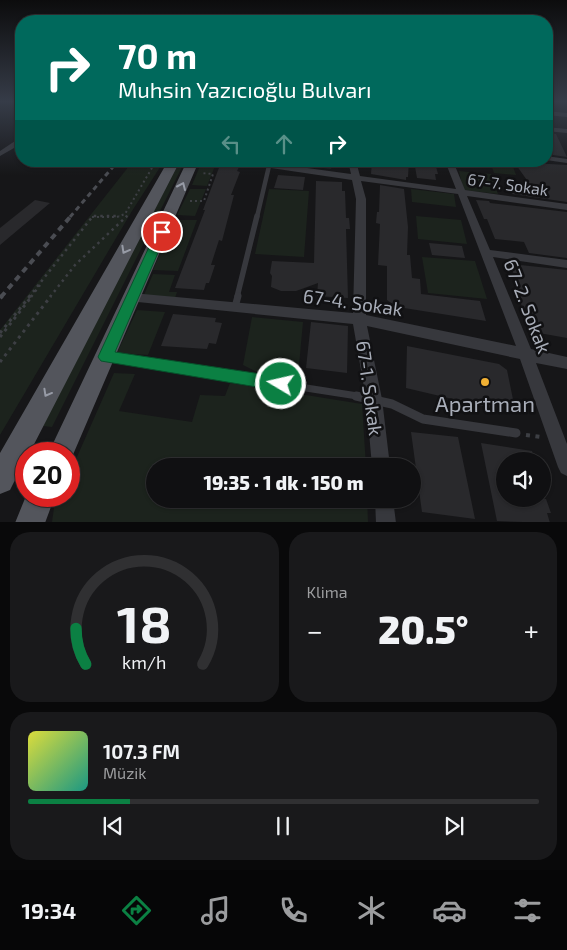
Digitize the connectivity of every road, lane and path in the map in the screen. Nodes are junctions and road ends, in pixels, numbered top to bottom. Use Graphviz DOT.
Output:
graph roads {
  1 [pos="553,130"];
  2 [pos="567,131"];
  3 [pos="15,145"];
  4 [pos="0,154"];
  5 [pos="553,159"];
  6 [pos="567,161"];
  7 [pos="152,167"];
  8 [pos="183,167"];
  9 [pos="184,167"];
  10 [pos="191,167"];
  11 [pos="269,167"];
  12 [pos="276,167"];
  13 [pos="354,167"];
  14 [pos="451,167"];
  15 [pos="357,178"];
  16 [pos="462,193"];
  17 [pos="176,200"];
  18 [pos="567,207"];
  19 [pos="136,216"];
  20 [pos="487,253"];
  21 [pos="567,264"];
  22 [pos="132,298"];
  23 [pos="234,307"];
  24 [pos="359,319"];
  25 [pos="0,335"];
  26 [pos="526,355"];
  27 [pos="106,357"];
  28 [pos="0,362"];
  29 [pos="567,363"];
  30 [pos="374,399"];
  31 [pos="516,433"];
  32 [pos="557,440"];
  33 [pos="67,442"];
  34 [pos="379,458"];
  35 [pos="566,461"];
  36 [pos="0,480"];
  37 [pos="36,507"];
  38 [pos="385,508"];
  39 [pos="30,522"];
  40 [pos="386,522"];
  1 -- 2 [label="street"];
  3 -- 4 [label="street"];
  5 -- 6 [label="street"];
  7 -- 25 [label="path"];
  8 -- 19 [label="main road"];
  17 -- 9 [label="main road, one-way"];
  10 -- 17 [label="path"];
  11 -- 23 [label="lane"];
  12 -- 15 [label="street, 67-7. Sokak"];
  13 -- 15 [label="street, 67-1. Sokak"];
  14 -- 16 [label="street, 67-2. Sokak"];
  15 -- 16 [label="street, 67-7. Sokak"];
  15 -- 24 [label="street, 67-1. Sokak"];
  16 -- 18 [label="street, 67-7. Sokak"];
  16 -- 20 [label="street, 67-2. Sokak"];
  17 -- 22 [label="main road"];
  19 -- 25 [label="path"];
  19 -- 28 [label="path"];
  19 -- 36 [label="main road, one-way"];
  20 -- 21 [label="street"];
  20 -- 26 [label="street, 67-2. Sokak"];
  22 -- 23 [label="street, 67-4. Sokak"];
  22 -- 27 [label="main road"];
  23 -- 24 [label="street, 67-4. Sokak"];
  24 -- 26 [label="street, 67-4. Sokak"];
  24 -- 30 [label="street, 67-1. Sokak"];
  26 -- 29 [label="street, 67-4. Sokak"];
  26 -- 32 [label="street, 67-2. Sokak"];
  27 -- 30 [label="lane"];
  27 -- 33 [label="main road"];
  30 -- 31 [label="lane"];
  30 -- 34 [label="street, 67-1. Sokak"];
  31 -- 32 [label="path"];
  32 -- 35 [label="street, 67-2. Sokak"];
  37 -- 39 [label="main road"];
  38 -- 40 [label="street"];
}
